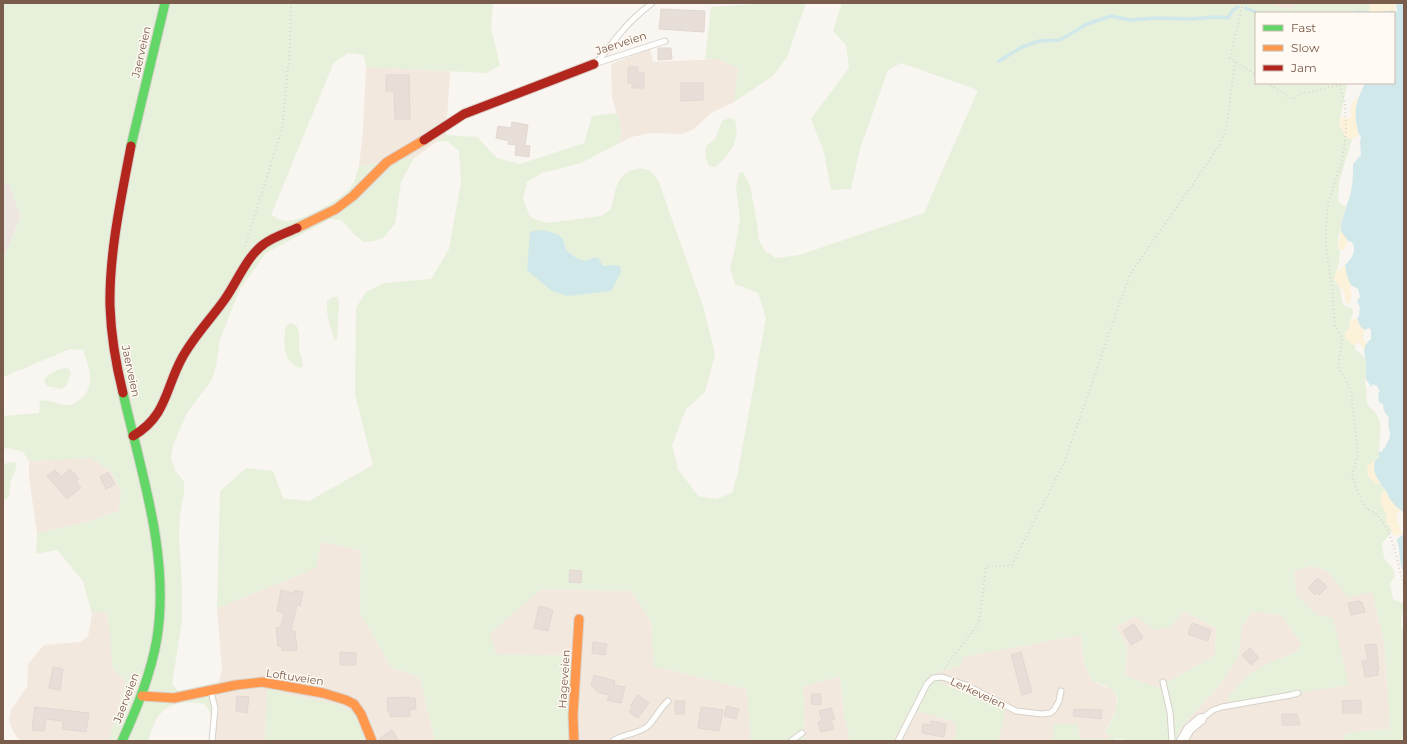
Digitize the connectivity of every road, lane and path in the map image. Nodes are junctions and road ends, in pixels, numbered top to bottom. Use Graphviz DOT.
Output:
graph roads {
  1 [pos="164,3"];
  2 [pos="291,3"];
  3 [pos="652,3"];
  4 [pos="1244,3"];
  5 [pos="665,41"];
  6 [pos="1235,61"];
  7 [pos="594,64"];
  8 [pos="1255,74"];
  9 [pos="1269,84"];
  10 [pos="245,247"];
  11 [pos="133,436"];
  12 [pos="1404,587"];
  13 [pos="579,619"];
  14 [pos="937,677"];
  15 [pos="1163,682"];
  16 [pos="1061,691"];
  17 [pos="211,692"];
  18 [pos="1298,693"];
  19 [pos="142,696"];
  20 [pos="668,701"];
  21 [pos="1201,719"];
  22 [pos="802,733"];
  23 [pos="122,741"];
  24 [pos="212,741"];
  25 [pos="372,741"];
  26 [pos="574,741"];
  27 [pos="613,741"];
  28 [pos="792,741"];
  29 [pos="898,741"];
  30 [pos="1172,741"];
  31 [pos="1182,741"];
  1 -- 11 [label="street, Jaerveien"];
  2 -- 10 [label="path"];
  3 -- 7 [label="lane, Jaerveien"];
  4 -- 6 [label="path"];
  5 -- 7 [label="lane, Jaerveien"];
  6 -- 8 [label="path"];
  6 -- 14 [label="path"];
  7 -- 11 [label="street"];
  9 -- 12 [label="path"];
  11 -- 19 [label="street, Jaerveien"];
  13 -- 26 [label="street, Hageveien"];
  14 -- 16 [label="lane, Lerkeveien"];
  14 -- 29 [label="lane, Lerkeveien"];
  15 -- 30 [label="lane"];
  17 -- 19 [label="street, Loftuveien"];
  17 -- 24 [label="lane"];
  17 -- 25 [label="street, Loftuveien"];
  18 -- 21 [label="lane"];
  19 -- 23 [label="street, Jaerveien"];
  20 -- 27 [label="lane"];
  21 -- 31 [label="street"];
  22 -- 28 [label="lane"];
}
